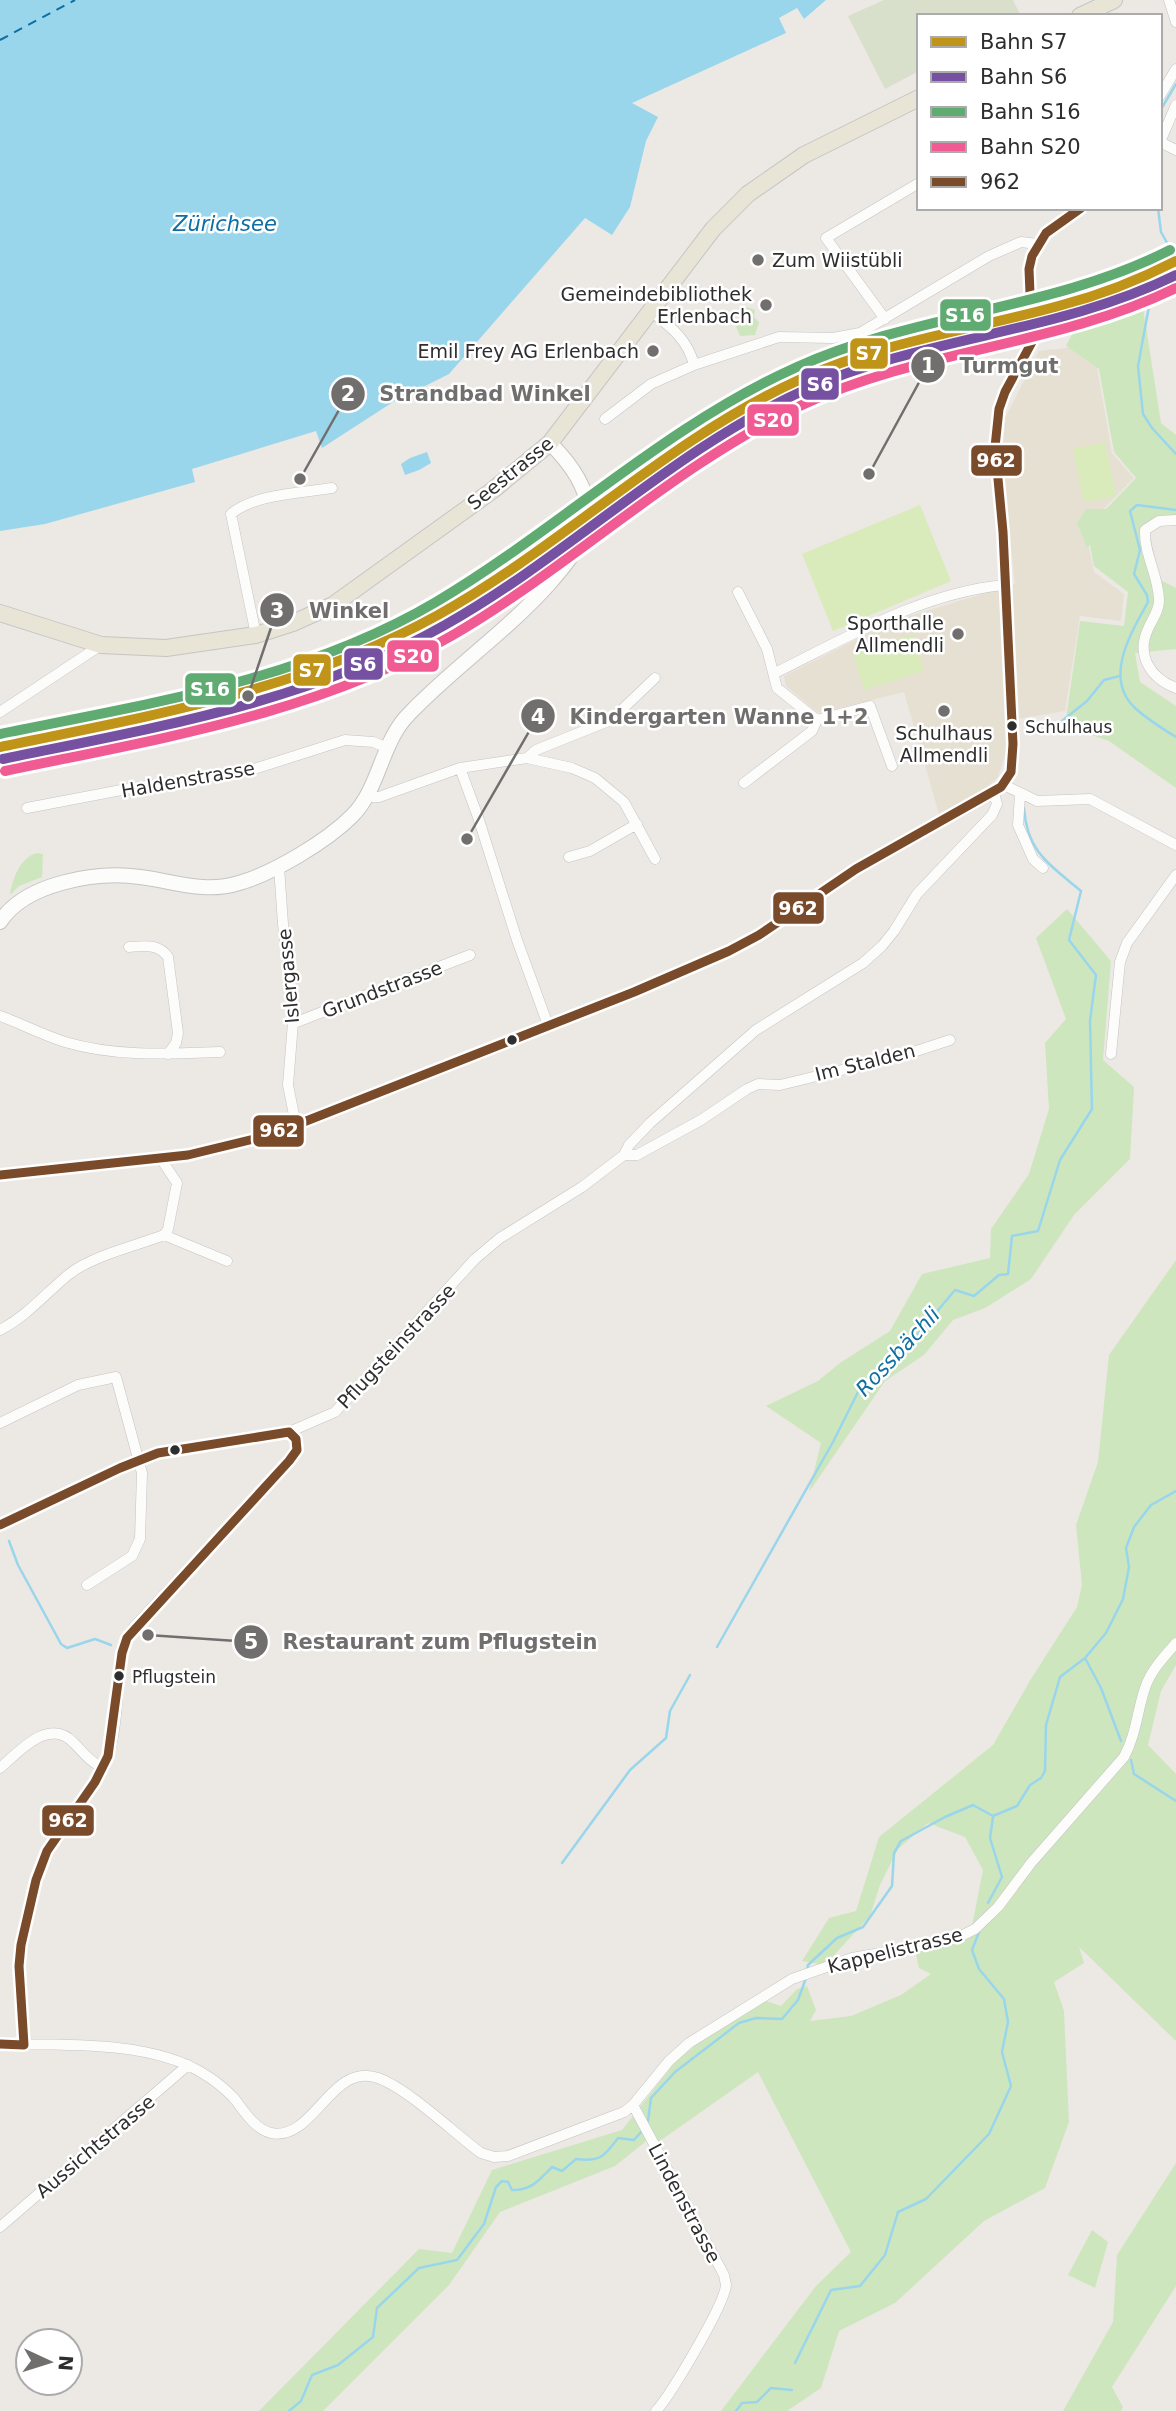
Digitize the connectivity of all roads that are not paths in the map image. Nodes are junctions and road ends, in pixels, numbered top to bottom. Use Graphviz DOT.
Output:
graph roads {
  1 [pos="1114,0"];
  2 [pos="1169,0"];
  3 [pos="1084,14"];
  4 [pos="1176,22"];
  5 [pos="1176,69"];
  6 [pos="1162,93"];
  7 [pos="917,98"];
  8 [pos="1176,105"];
  9 [pos="1162,137"];
  10 [pos="917,184"];
  11 [pos="1079,210"];
  12 [pos="1037,244"];
  13 [pos="652,312"];
  14 [pos="885,319"];
  15 [pos="694,365"];
  16 [pos="605,419"];
  17 [pos="550,443"];
  18 [pos="332,488"];
  19 [pos="1176,520"];
  20 [pos="1004,585"];
  21 [pos="738,592"];
  22 [pos="0,613"];
  23 [pos="256,635"];
  24 [pos="101,646"];
  25 [pos="775,674"];
  26 [pos="655,678"];
  27 [pos="1176,688"];
  28 [pos="0,712"];
  29 [pos="817,720"];
  30 [pos="388,748"];
  31 [pos="527,758"];
  32 [pos="892,766"];
  33 [pos="460,768"];
  34 [pos="744,783"];
  35 [pos="1004,785"];
  36 [pos="994,793"];
  37 [pos="1020,795"];
  38 [pos="366,797"];
  39 [pos="27,808"];
  40 [pos="638,824"];
  41 [pos="1176,845"];
  42 [pos="569,857"];
  43 [pos="655,859"];
  44 [pos="279,867"];
  45 [pos="1043,868"];
  46 [pos="1176,875"];
  47 [pos="0,922"];
  48 [pos="129,947"];
  49 [pos="470,955"];
  50 [pos="0,1016"];
  51 [pos="293,1023"];
  52 [pos="548,1025"];
  53 [pos="950,1040"];
  54 [pos="220,1052"];
  55 [pos="168,1054"];
  56 [pos="1111,1054"];
  57 [pos="780,1085"];
  58 [pos="296,1125"];
  59 [pos="624,1155"];
  60 [pos="160,1159"];
  61 [pos="0,1175"];
  62 [pos="164,1235"];
  63 [pos="227,1261"];
  64 [pos="0,1330"];
  65 [pos="0,1423"];
  66 [pos="289,1432"];
  67 [pos="137,1462"];
  68 [pos="0,1525"];
  69 [pos="87,1585"];
  70 [pos="1176,1643"];
  71 [pos="0,1768"];
  72 [pos="103,1768"];
  73 [pos="0,2044"];
  74 [pos="24,2045"];
  75 [pos="188,2065"];
  76 [pos="633,2105"];
  77 [pos="0,2227"];
  78 [pos="656,2411"];
  1 -- 3 [label="main road"];
  2 -- 4 [label="street"];
  5 -- 6 [label="street"];
  7 -- 13 [label="main road, Seestrasse"];
  8 -- 9 [label="street"];
  10 -- 14 [label="street"];
  11 -- 12 [label="street"];
  12 -- 14 [label="street"];
  12 -- 20 [label="street"];
  13 -- 15 [label="street"];
  13 -- 17 [label="main road, Seestrasse"];
  14 -- 15 [label="street"];
  15 -- 16 [label="street"];
  17 -- 23 [label="main road, Seestrasse"];
  17 -- 30 [label="street"];
  18 -- 23 [label="street"];
  19 -- 27 [label="street"];
  20 -- 25 [label="street"];
  20 -- 35 [label="street"];
  21 -- 25 [label="street"];
  22 -- 24 [label="main road, Seestrasse"];
  23 -- 24 [label="main road, Seestrasse"];
  24 -- 28 [label="street"];
  25 -- 29 [label="street"];
  26 -- 31 [label="street"];
  29 -- 32 [label="street"];
  29 -- 34 [label="street"];
  30 -- 38 [label="street"];
  30 -- 39 [label="street, Haldenstrasse"];
  31 -- 33 [label="street"];
  31 -- 40 [label="street"];
  33 -- 38 [label="street"];
  33 -- 52 [label="street"];
  35 -- 36 [label="street"];
  35 -- 37 [label="street"];
  36 -- 52 [label="street"];
  36 -- 59 [label="street, Pflugsteinstrasse"];
  37 -- 41 [label="street"];
  37 -- 45 [label="street"];
  38 -- 44 [label="street"];
  40 -- 42 [label="street"];
  40 -- 43 [label="street"];
  44 -- 47 [label="street"];
  44 -- 51 [label="street, Islergasse"];
  46 -- 56 [label="street"];
  48 -- 55 [label="street"];
  49 -- 51 [label="street, Grundstrasse"];
  50 -- 55 [label="street"];
  51 -- 58 [label="street, Islergasse"];
  52 -- 58 [label="street"];
  53 -- 57 [label="street, Im Stalden"];
  54 -- 55 [label="street"];
  57 -- 59 [label="street, Pflugsteinstrasse"];
  58 -- 60 [label="street"];
  59 -- 66 [label="street, Pflugsteinstrasse"];
  60 -- 61 [label="street"];
  60 -- 62 [label="street"];
  62 -- 63 [label="street"];
  62 -- 64 [label="street"];
  65 -- 67 [label="street"];
  66 -- 67 [label="street, Pflugsteinstrasse"];
  66 -- 72 [label="street"];
  67 -- 68 [label="street, Pflugsteinstrasse"];
  67 -- 69 [label="street"];
  70 -- 76 [label="street, Kappelistrasse"];
  71 -- 72 [label="street"];
  72 -- 74 [label="street"];
  73 -- 74 [label="street"];
  74 -- 75 [label="street"];
  75 -- 76 [label="street"];
  75 -- 77 [label="street, Aussichtstrasse"];
  76 -- 78 [label="street, Lindenstrasse"];
}
